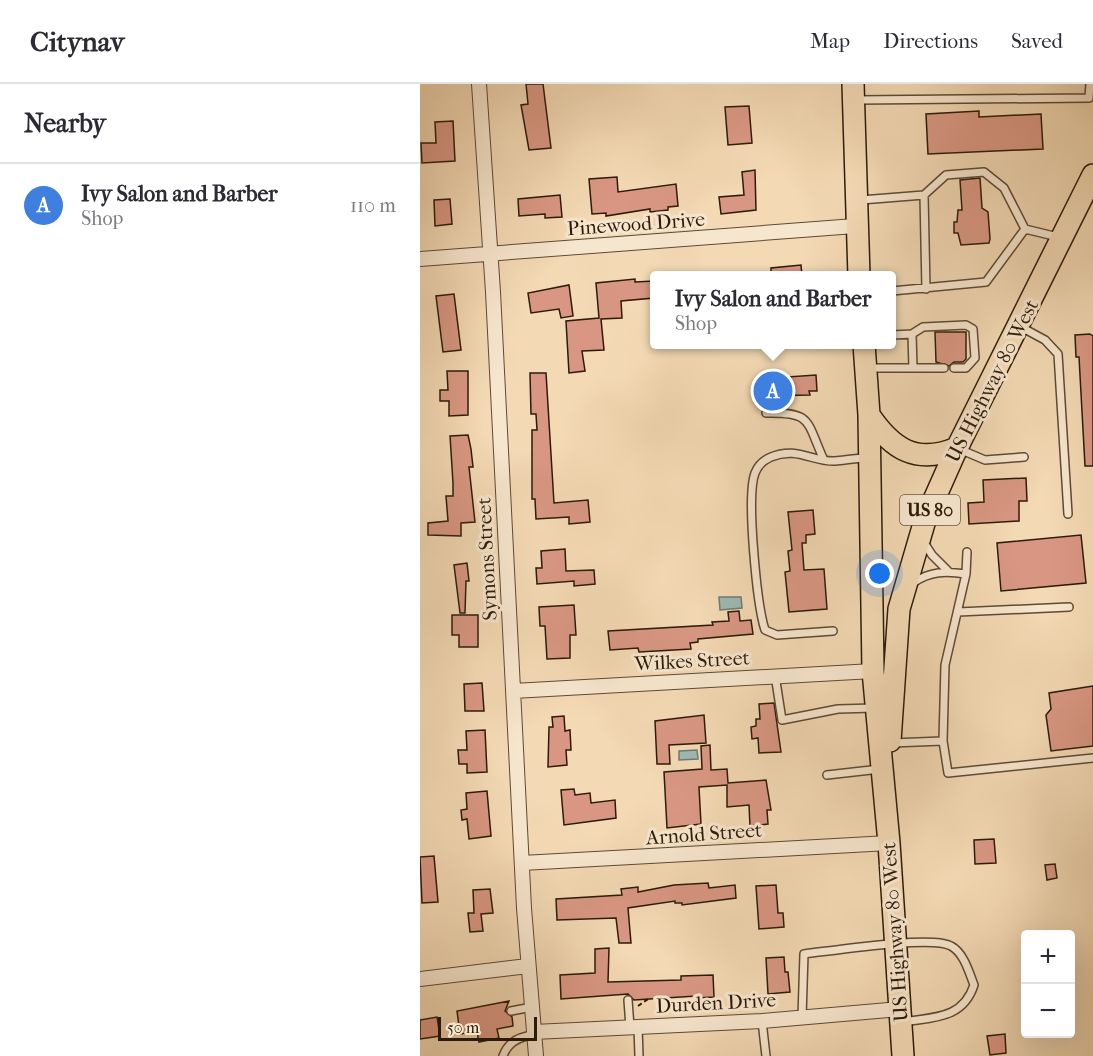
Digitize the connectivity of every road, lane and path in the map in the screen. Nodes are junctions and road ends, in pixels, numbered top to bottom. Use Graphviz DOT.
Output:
graph roads {
  1 [pos="479,84"];
  2 [pos="1090,84"];
  3 [pos="853,92"];
  4 [pos="1091,99"];
  5 [pos="1093,175"];
  6 [pos="924,195"];
  7 [pos="855,200"];
  8 [pos="855,226"];
  9 [pos="1025,229"];
  10 [pos="1064,238"];
  11 [pos="490,254"];
  12 [pos="420,259"];
  13 [pos="859,271"];
  14 [pos="927,289"];
  15 [pos="896,291"];
  16 [pos="1019,326"];
  17 [pos="912,334"];
  18 [pos="896,335"];
  19 [pos="864,349"];
  20 [pos="866,368"];
  21 [pos="913,368"];
  22 [pos="944,368"];
  23 [pos="954,368"];
  24 [pos="766,413"];
  25 [pos="869,415"];
  26 [pos="957,448"];
  27 [pos="1024,457"];
  28 [pos="823,458"];
  29 [pos="870,458"];
  30 [pos="1068,514"];
  31 [pos="921,536"];
  32 [pos="967,552"];
  33 [pos="948,571"];
  34 [pos="966,574"];
  35 [pos="907,587"];
  36 [pos="1069,607"];
  37 [pos="958,612"];
  38 [pos="833,631"];
  39 [pos="873,671"];
  40 [pos="775,675"];
  41 [pos="513,691"];
  42 [pos="876,708"];
  43 [pos="943,741"];
  44 [pos="885,743"];
  45 [pos="1093,758"];
  46 [pos="882,768"];
  47 [pos="827,775"];
  48 [pos="886,807"];
  49 [pos="889,843"];
  50 [pos="522,863"];
  51 [pos="896,943"];
  52 [pos="528,966"];
  53 [pos="420,979"];
  54 [pos="628,1000"];
  55 [pos="532,1008"];
  56 [pos="511,1011"];
  57 [pos="901,1016"];
  58 [pos="802,1017"];
  59 [pos="762,1021"];
  60 [pos="634,1027"];
  61 [pos="534,1034"];
  62 [pos="503,1056"];
  63 [pos="536,1056"];
  64 [pos="639,1056"];
  65 [pos="766,1056"];
  66 [pos="903,1056"];
  1 -- 11 [label="street, Symons Street"];
  2 -- 4 [label="lane"];
  3 -- 4 [label="lane"];
  3 -- 7 [label="main road"];
  5 -- 10 [label="main road, US Highway 80 West / US 80"];
  6 -- 7 [label="lane"];
  6 -- 9 [label="lane"];
  6 -- 14 [label="lane"];
  7 -- 8 [label="main road"];
  8 -- 11 [label="street, Pinewood Drive"];
  8 -- 13 [label="main road"];
  9 -- 10 [label="lane"];
  9 -- 14 [label="lane"];
  10 -- 16 [label="main road, US Highway 80 West / US 80"];
  11 -- 12 [label="street, Pinewood Drive"];
  11 -- 41 [label="street, Symons Street"];
  14 -- 15 [label="lane"];
  16 -- 26 [label="main road, US Highway 80 West / US 80"];
  16 -- 30 [label="lane"];
  17 -- 18 [label="lane"];
  17 -- 21 [label="lane"];
  17 -- 23 [label="lane"];
  19 -- 20 [label="main road, US Highway 80 West / US 80"];
  20 -- 21 [label="lane"];
  20 -- 25 [label="main road, US Highway 80 West / US 80"];
  21 -- 22 [label="lane"];
  24 -- 28 [label="lane"];
  25 -- 26 [label="main road"];
  25 -- 29 [label="main road, US Highway 80 West / US 80"];
  26 -- 27 [label="lane"];
  26 -- 31 [label="main road, US Highway 80 West / US 80"];
  28 -- 29 [label="lane"];
  28 -- 38 [label="lane"];
  29 -- 39 [label="main road, US Highway 80 West / US 80"];
  31 -- 33 [label="lane"];
  31 -- 35 [label="main road, US Highway 80 West / US 80"];
  32 -- 34 [label="lane"];
  33 -- 34 [label="lane"];
  33 -- 35 [label="lane"];
  34 -- 37 [label="lane"];
  35 -- 44 [label="main road, US Highway 80 West / US 80"];
  36 -- 37 [label="lane"];
  37 -- 43 [label="lane"];
  39 -- 40 [label="street, Wilkes Street"];
  39 -- 42 [label="main road, US Highway 80 West / US 80"];
  40 -- 41 [label="street, Wilkes Street"];
  40 -- 42 [label="lane"];
  41 -- 50 [label="street, Symons Street"];
  42 -- 44 [label="main road, US Highway 80 West / US 80"];
  43 -- 44 [label="lane"];
  43 -- 45 [label="lane"];
  44 -- 46 [label="main road, US Highway 80 West / US 80"];
  44 -- 48 [label="main road, US Highway 80 West / US 80"];
  46 -- 47 [label="lane"];
  46 -- 48 [label="main road, US Highway 80 West / US 80"];
  48 -- 49 [label="main road, US Highway 80 West / US 80"];
  49 -- 50 [label="street, Arnold Street"];
  49 -- 51 [label="main road, US Highway 80 West / US 80"];
  50 -- 52 [label="street, Symons Street"];
  51 -- 57 [label="main road, US Highway 80 West / US 80"];
  51 -- 57 [label="lane"];
  51 -- 58 [label="lane"];
  52 -- 53 [label="street"];
  52 -- 55 [label="street, Symons Street"];
  54 -- 60 [label="lane"];
  55 -- 56 [label="lane"];
  55 -- 61 [label="street, Symons Street"];
  57 -- 58 [label="street, Durden Drive"];
  57 -- 66 [label="main road, US Highway 80 West / US 80"];
  58 -- 59 [label="street, Durden Drive"];
  59 -- 60 [label="street, Durden Drive"];
  59 -- 65 [label="lane"];
  60 -- 61 [label="street, Durden Drive"];
  60 -- 64 [label="lane"];
  61 -- 62 [label="lane"];
  61 -- 63 [label="street, Symons Street"];
}
